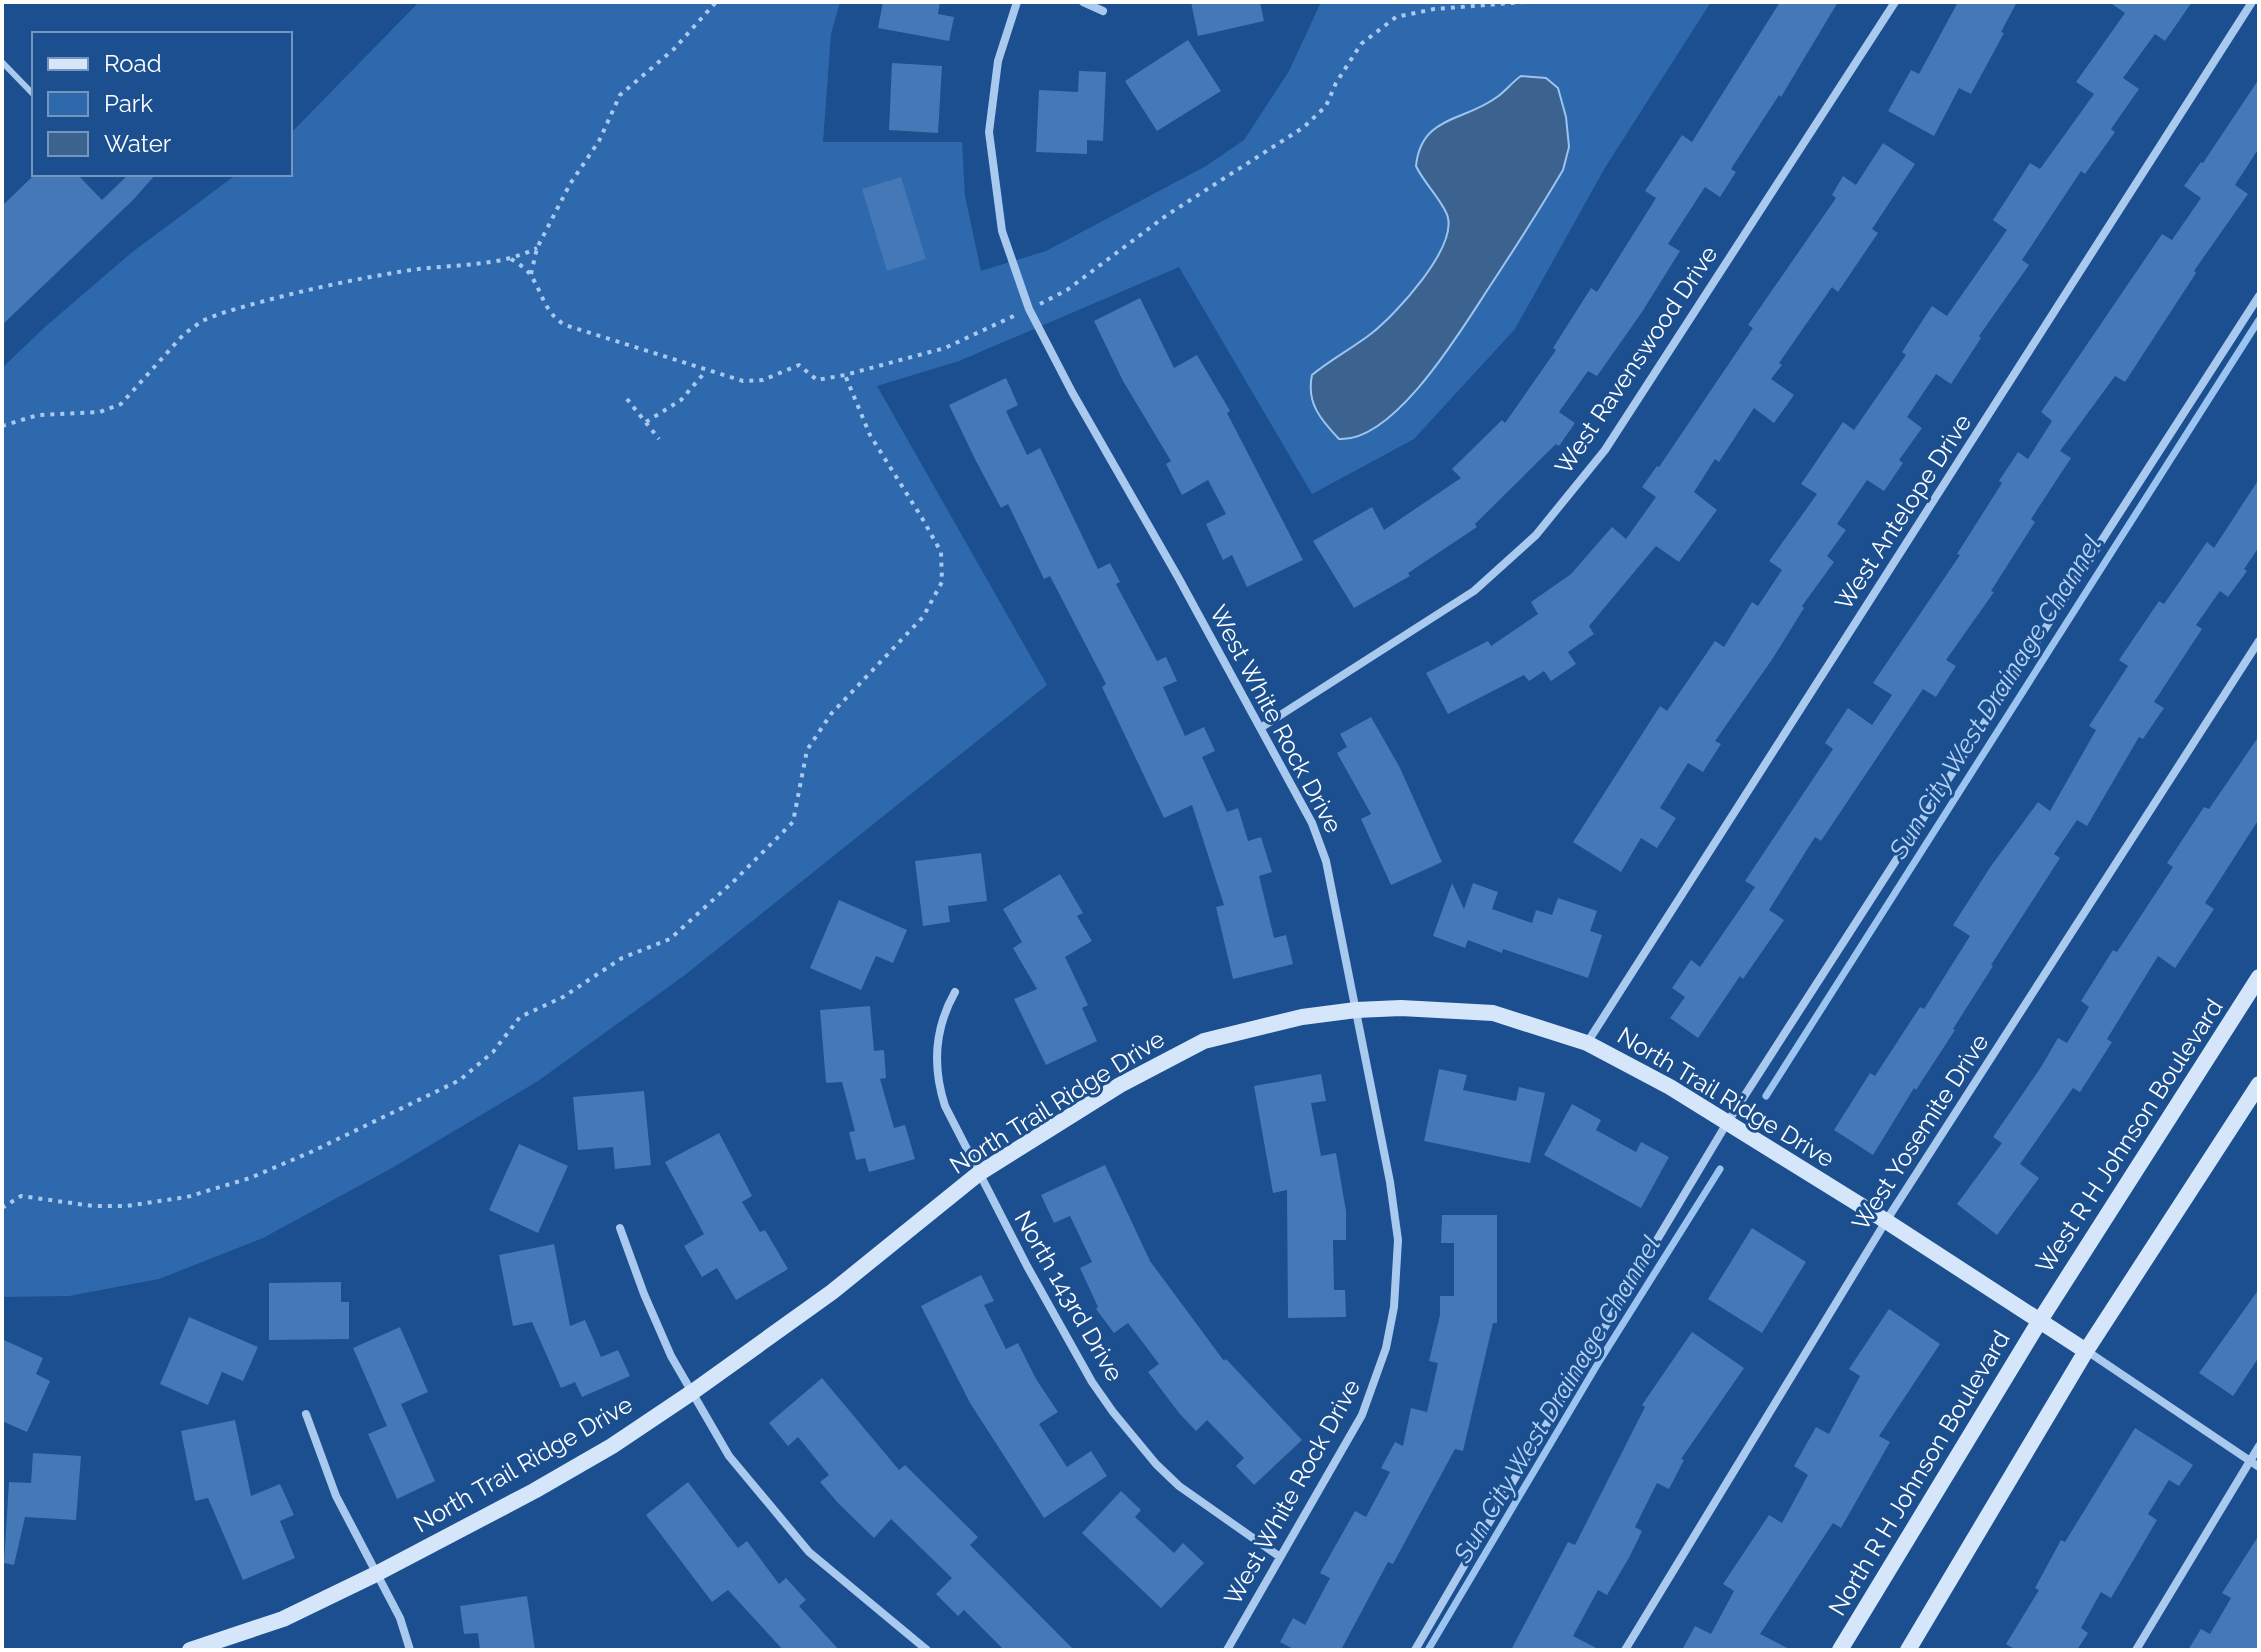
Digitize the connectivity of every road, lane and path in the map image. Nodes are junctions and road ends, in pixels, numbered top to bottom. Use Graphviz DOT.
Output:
graph roads {
  1 [pos="716,2"];
  2 [pos="1017,2"];
  3 [pos="1083,2"];
  4 [pos="1525,2"];
  5 [pos="1895,2"];
  6 [pos="2252,2"];
  7 [pos="1103,11"];
  8 [pos="2,62"];
  9 [pos="32,93"];
  10 [pos="537,248"];
  11 [pos="511,259"];
  12 [pos="531,274"];
  13 [pos="2259,296"];
  14 [pos="1029,309"];
  15 [pos="706,371"];
  16 [pos="845,375"];
  17 [pos="627,399"];
  18 [pos="646,422"];
  19 [pos="2,426"];
  20 [pos="659,439"];
  21 [pos="2259,641"];
  22 [pos="1262,727"];
  23 [pos="2259,977"];
  24 [pos="955,992"];
  25 [pos="1356,1010"];
  26 [pos="1587,1043"];
  27 [pos="2259,1084"];
  28 [pos="1730,1125"];
  29 [pos="978,1174"];
  30 [pos="2,1208"];
  31 [pos="1886,1221"];
  32 [pos="620,1228"];
  33 [pos="2039,1322"];
  34 [pos="2086,1351"];
  35 [pos="694,1391"];
  36 [pos="306,1414"];
  37 [pos="2259,1446"];
  38 [pos="2250,1461"];
  39 [pos="2259,1467"];
  40 [pos="1280,1557"];
  41 [pos="376,1574"];
  42 [pos="190,1650"];
  43 [pos="410,1650"];
  44 [pos="927,1650"];
  45 [pos="1227,1650"];
  46 [pos="1415,1650"];
  47 [pos="1625,1650"];
  48 [pos="1840,1650"];
  49 [pos="1908,1650"];
  50 [pos="2136,1650"];
  1 -- 10 [label="path"];
  2 -- 14 [label="street, West White Rock Drive"];
  3 -- 7 [label="street"];
  4 -- 14 [label="path"];
  5 -- 22 [label="street, West Ravenswood Drive"];
  6 -- 26 [label="street, West Antelope Drive"];
  8 -- 9 [label="lane"];
  10 -- 11 [label="path"];
  10 -- 12 [label="path"];
  11 -- 12 [label="path"];
  11 -- 19 [label="path"];
  12 -- 15 [label="path"];
  13 -- 28 [label="street"];
  14 -- 16 [label="path"];
  14 -- 22 [label="street, West White Rock Drive"];
  15 -- 16 [label="path"];
  15 -- 18 [label="path"];
  16 -- 30 [label="path"];
  17 -- 18 [label="path"];
  18 -- 20 [label="path"];
  21 -- 31 [label="street, West Yosemite Drive"];
  22 -- 25 [label="street, West White Rock Drive"];
  23 -- 33 [label="street, West R H Johnson Boulevard"];
  24 -- 29 [label="street, North 143rd Drive"];
  25 -- 26 [label="street, North Trail Ridge Drive"];
  25 -- 29 [label="street, North Trail Ridge Drive"];
  25 -- 40 [label="street, West White Rock Drive"];
  26 -- 28 [label="street, North Trail Ridge Drive"];
  27 -- 34 [label="street"];
  28 -- 31 [label="street, North Trail Ridge Drive"];
  28 -- 46 [label="street"];
  29 -- 35 [label="street, North Trail Ridge Drive"];
  29 -- 40 [label="street, North 143rd Drive"];
  31 -- 33 [label="street, North Trail Ridge Drive"];
  31 -- 47 [label="street, West Yosemite Drive"];
  32 -- 35 [label="street"];
  33 -- 34 [label="street, North Trail Ridge Drive"];
  33 -- 48 [label="street, North R H Johnson Boulevard"];
  34 -- 38 [label="street"];
  34 -- 49 [label="street"];
  35 -- 41 [label="street, North Trail Ridge Drive"];
  35 -- 44 [label="street"];
  36 -- 41 [label="street"];
  37 -- 38 [label="street"];
  38 -- 39 [label="street"];
  38 -- 50 [label="street"];
  40 -- 45 [label="street, West White Rock Drive"];
  41 -- 42 [label="street, North Trail Ridge Drive"];
  41 -- 43 [label="street"];
}
